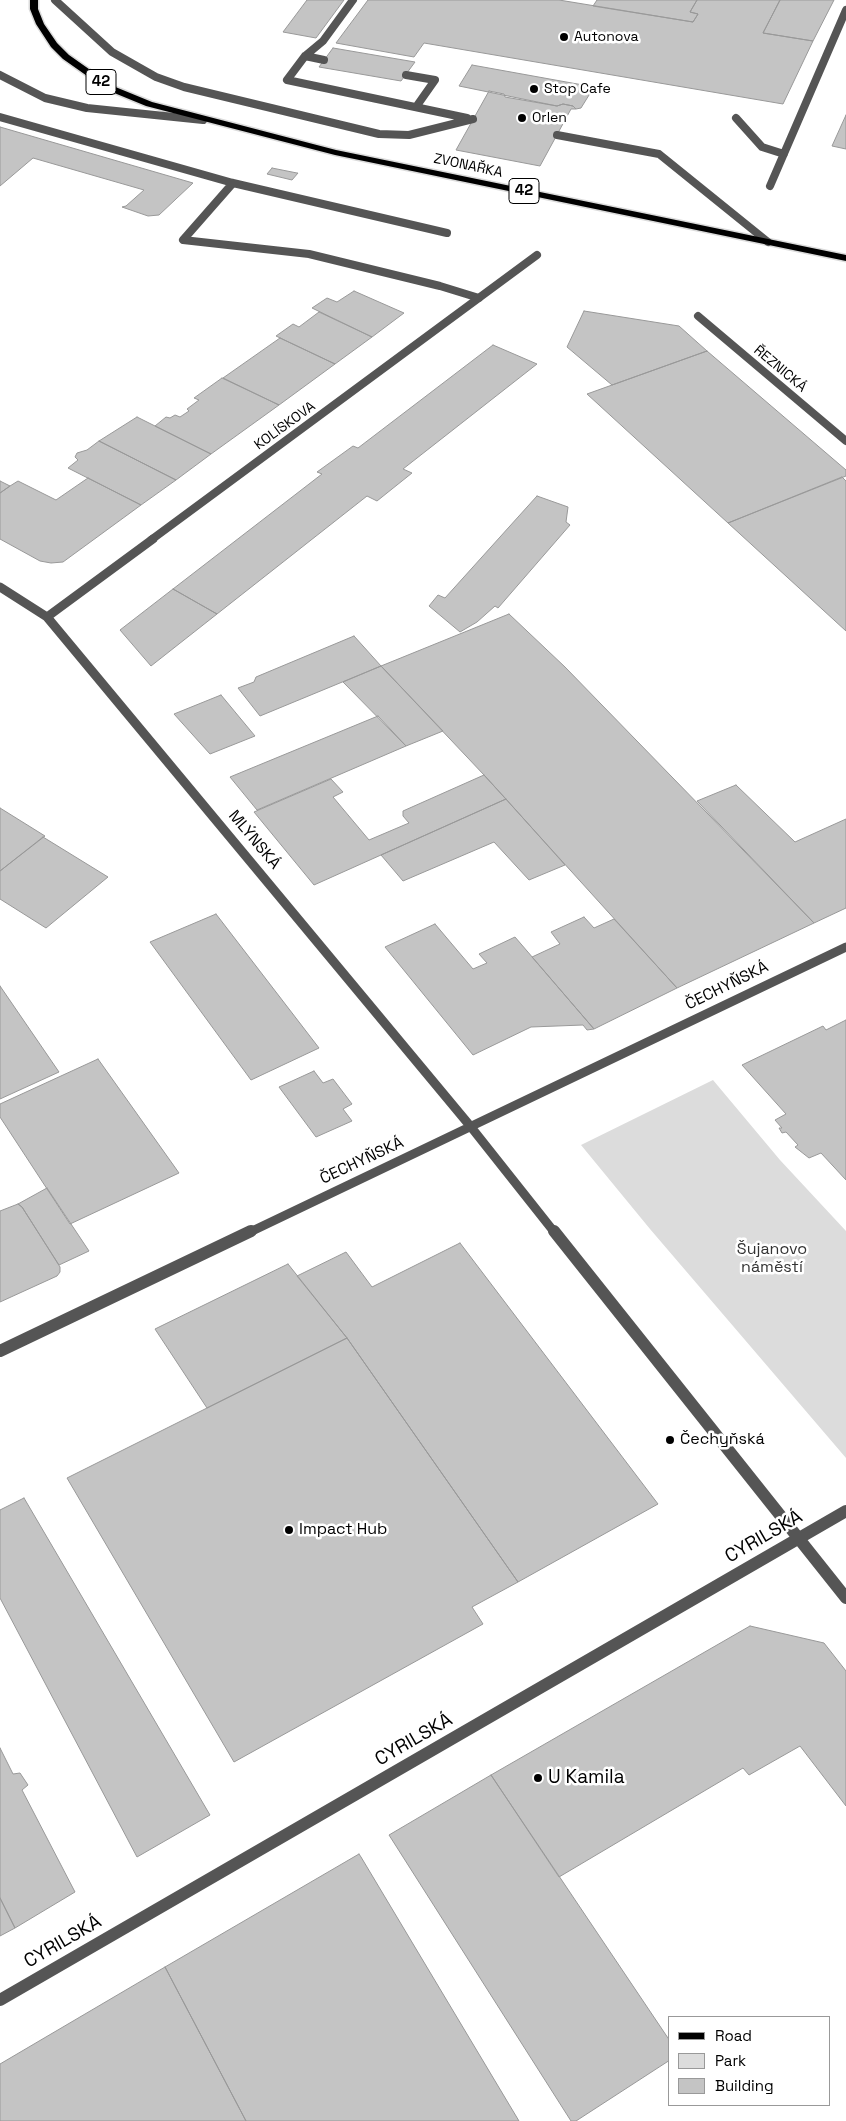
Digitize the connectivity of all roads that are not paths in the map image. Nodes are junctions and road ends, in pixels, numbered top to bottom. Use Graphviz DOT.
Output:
graph roads {
  1 [pos="34,0"];
  2 [pos="55,0"];
  3 [pos="354,0"];
  4 [pos="846,10"];
  5 [pos="305,56"];
  6 [pos="324,60"];
  7 [pos="406,74"];
  8 [pos="0,75"];
  9 [pos="416,107"];
  10 [pos="0,117"];
  11 [pos="736,118"];
  12 [pos="203,120"];
  13 [pos="557,135"];
  14 [pos="784,154"];
  15 [pos="233,183"];
  16 [pos="770,186"];
  17 [pos="447,233"];
  18 [pos="768,242"];
  19 [pos="537,255"];
  20 [pos="846,258"];
  21 [pos="479,298"];
  22 [pos="698,316"];
  23 [pos="846,441"];
  24 [pos="0,587"];
  25 [pos="48,616"];
  26 [pos="846,947"];
  27 [pos="471,1127"];
  28 [pos="0,1351"];
  29 [pos="846,1511"];
  30 [pos="798,1539"];
  31 [pos="846,1598"];
  32 [pos="0,2000"];
  1 -- 12 [label="main road, ZVONAŘKA / 42"];
  2 -- 9 [label="street"];
  3 -- 5 [label="street"];
  4 -- 14 [label="street"];
  5 -- 6 [label="street"];
  5 -- 9 [label="street"];
  7 -- 9 [label="street"];
  8 -- 12 [label="street, ZVONAŘKA"];
  10 -- 15 [label="street"];
  11 -- 14 [label="street"];
  12 -- 18 [label="main road, ZVONAŘKA / 42"];
  13 -- 18 [label="street"];
  14 -- 16 [label="street"];
  15 -- 17 [label="street"];
  15 -- 21 [label="street"];
  18 -- 20 [label="main road, ZVONAŘKA / 42"];
  19 -- 21 [label="street, KOLÍSKOVA"];
  21 -- 25 [label="street, KOLÍSKOVA"];
  22 -- 23 [label="street, ŘEZNICKÁ"];
  24 -- 25 [label="street, MLÝNSKÁ"];
  25 -- 27 [label="street, MLÝNSKÁ"];
  26 -- 27 [label="street, ČECHYŇSKÁ"];
  27 -- 28 [label="street, ČECHYŇSKÁ"];
  27 -- 30 [label="street"];
  29 -- 30 [label="street, CYRILSKÁ"];
  30 -- 31 [label="street"];
  30 -- 32 [label="street, CYRILSKÁ"];
}
